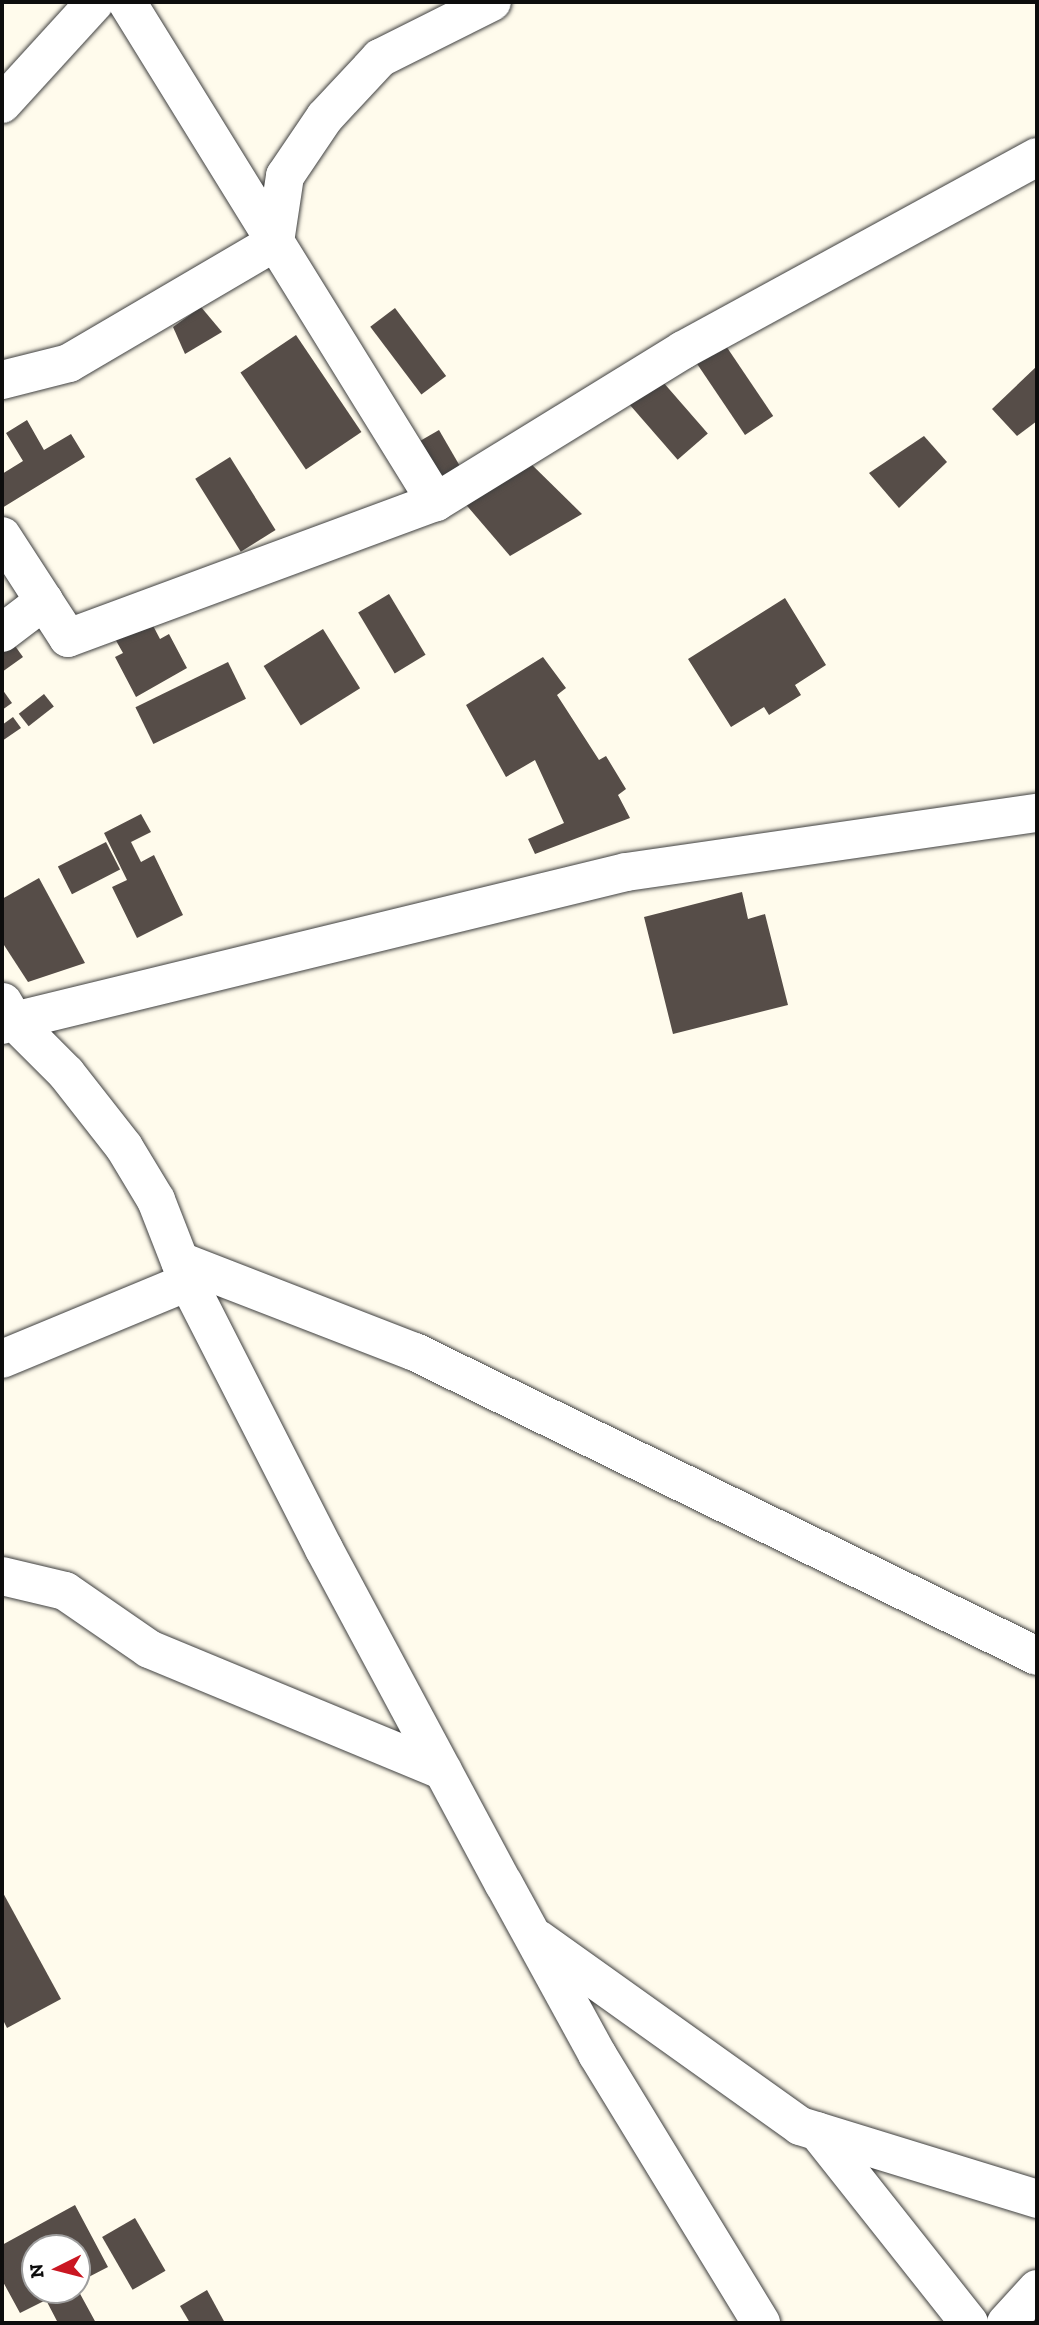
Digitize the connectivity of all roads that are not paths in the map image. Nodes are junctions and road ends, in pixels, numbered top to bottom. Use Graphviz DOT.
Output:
graph roads {
  1 [pos="95,2"];
  2 [pos="127,2"];
  3 [pos="492,2"];
  4 [pos="2,104"];
  5 [pos="1037,157"];
  6 [pos="275,242"];
  7 [pos="2,380"];
  8 [pos="436,502"];
  9 [pos="2,536"];
  10 [pos="44,601"];
  11 [pos="2,633"];
  12 [pos="1037,813"];
  13 [pos="6,1015"];
  14 [pos="184,1271"];
  15 [pos="2,1359"];
  16 [pos="2,1576"];
  17 [pos="1037,1656"];
  18 [pos="443,1771"];
  19 [pos="531,1934"];
  20 [pos="817,2131"];
  21 [pos="1037,2199"];
  22 [pos="1037,2289"];
  23 [pos="761,2323"];
  24 [pos="970,2323"];
  25 [pos="1006,2323"];
  1 -- 4 [label="street"];
  2 -- 6 [label="street"];
  3 -- 6 [label="street"];
  5 -- 8 [label="street"];
  6 -- 7 [label="street"];
  6 -- 8 [label="street"];
  8 -- 10 [label="street"];
  9 -- 10 [label="street"];
  10 -- 11 [label="street"];
  12 -- 13 [label="street"];
  13 -- 14 [label="street"];
  14 -- 15 [label="street"];
  14 -- 17 [label="street"];
  14 -- 18 [label="street"];
  16 -- 18 [label="street"];
  18 -- 19 [label="street"];
  19 -- 20 [label="street"];
  19 -- 23 [label="street"];
  20 -- 21 [label="street"];
  20 -- 24 [label="street"];
  22 -- 25 [label="street"];
}
